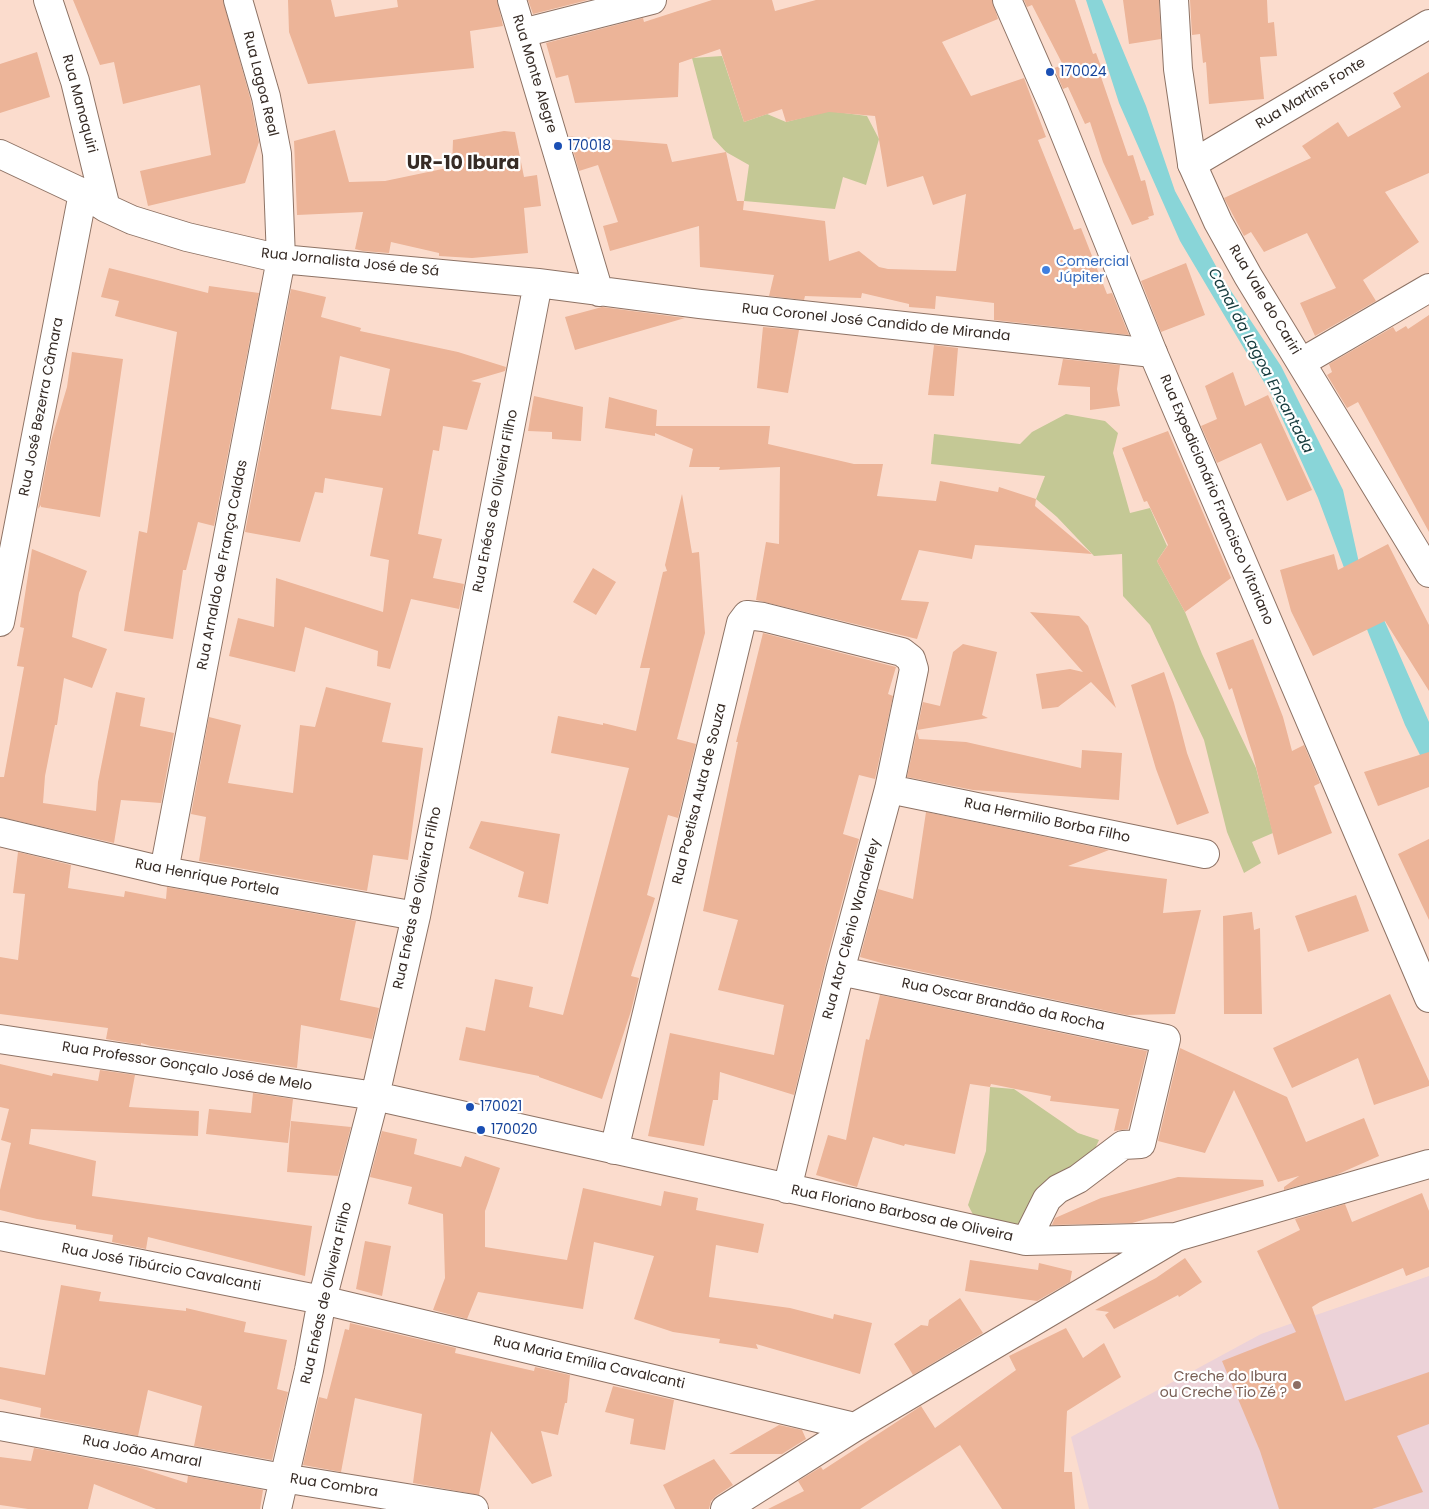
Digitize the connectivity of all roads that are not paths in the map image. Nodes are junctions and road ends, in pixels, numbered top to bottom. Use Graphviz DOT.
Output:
graph roads {
  1 [pos="48,0"];
  2 [pos="238,0"];
  3 [pos="512,0"];
  4 [pos="652,0"];
  5 [pos="1007,0"];
  6 [pos="1174,0"];
  7 [pos="1429,24"];
  8 [pos="522,33"];
  9 [pos="0,154"];
  10 [pos="1192,164"];
  11 [pos="83,192"];
  12 [pos="106,208"];
  13 [pos="281,259"];
  14 [pos="538,283"];
  15 [pos="1429,288"];
  16 [pos="598,292"];
  17 [pos="1153,353"];
  18 [pos="1302,362"];
  19 [pos="1429,573"];
  20 [pos="0,622"];
  21 [pos="914,669"];
  22 [pos="889,789"];
  23 [pos="0,832"];
  24 [pos="1205,854"];
  25 [pos="164,871"];
  26 [pos="416,916"];
  27 [pos="840,971"];
  28 [pos="1429,998"];
  29 [pos="0,1039"];
  30 [pos="375,1096"];
  31 [pos="614,1150"];
  32 [pos="1429,1164"];
  33 [pos="787,1189"];
  34 [pos="0,1236"];
  35 [pos="1176,1237"];
  36 [pos="1026,1241"];
  37 [pos="322,1300"];
  38 [pos="0,1426"];
  39 [pos="855,1427"];
  40 [pos="283,1478"];
  41 [pos="277,1509"];
  42 [pos="474,1509"];
  43 [pos="725,1509"];
  1 -- 12 [label="street, Rua Manaquiri"];
  2 -- 13 [label="street, Rua Lagoa Real"];
  3 -- 8 [label="street, Rua Monte Alegre"];
  4 -- 8 [label="street"];
  5 -- 17 [label="street, Rua Expedicionário Francisco Vitoriano"];
  6 -- 10 [label="street, Rua Vale do Cariri"];
  7 -- 10 [label="street, Rua Martins Fonte"];
  8 -- 16 [label="street, Rua Monte Alegre"];
  9 -- 11 [label="street"];
  10 -- 18 [label="street, Rua Vale do Cariri"];
  11 -- 12 [label="street, Rua Jornalista José de Sá"];
  11 -- 20 [label="street, Rua José Bezerra Câmara"];
  12 -- 13 [label="street, Rua Jornalista José de Sá"];
  13 -- 14 [label="street, Rua Jornalista José de Sá"];
  13 -- 25 [label="street, Rua Arnaldo de França Caldas"];
  14 -- 16 [label="street, Rua Jornalista José de Sá"];
  14 -- 26 [label="street, Rua Enéas de Oliveira Filho"];
  15 -- 18 [label="street"];
  16 -- 17 [label="street, Rua Coronel José Candido de Miranda"];
  17 -- 28 [label="street, Rua Expedicionário Francisco Vitoriano"];
  18 -- 19 [label="street, Rua Vale do Cariri"];
  21 -- 22 [label="street, Rua Ator Clênio Wanderley"];
  21 -- 31 [label="street, Rua Poetisa Auta de Souza"];
  22 -- 24 [label="street, Rua Hermilio Borba Filho"];
  22 -- 27 [label="street, Rua Ator Clênio Wanderley"];
  23 -- 25 [label="street, Rua Henrique Portela"];
  25 -- 26 [label="street, Rua Henrique Portela"];
  26 -- 30 [label="street, Rua Enéas de Oliveira Filho"];
  27 -- 33 [label="street, Rua Ator Clênio Wanderley"];
  27 -- 36 [label="street, Rua Oscar Brandão da Rocha"];
  29 -- 30 [label="street, Rua Professor Gonçalo José de Melo"];
  30 -- 31 [label="street, Rua Floriano Barbosa de Oliveira"];
  30 -- 37 [label="street, Rua Enéas de Oliveira Filho"];
  31 -- 33 [label="street, Rua Floriano Barbosa de Oliveira"];
  32 -- 35 [label="street, Rua Floriano Barbosa de Oliveira"];
  33 -- 36 [label="street, Rua Floriano Barbosa de Oliveira"];
  34 -- 37 [label="street, Rua José Tibúrcio Cavalcanti"];
  35 -- 36 [label="street, Rua Floriano Barbosa de Oliveira"];
  35 -- 39 [label="street"];
  37 -- 39 [label="street, Rua Maria Emília Cavalcanti"];
  37 -- 40 [label="street, Rua Enéas de Oliveira Filho"];
  38 -- 40 [label="street, Rua João Amaral"];
  39 -- 43 [label="street"];
  40 -- 41 [label="street, Rua Enéas de Oliveira Filho"];
  40 -- 42 [label="street, Rua Combra"];
}
